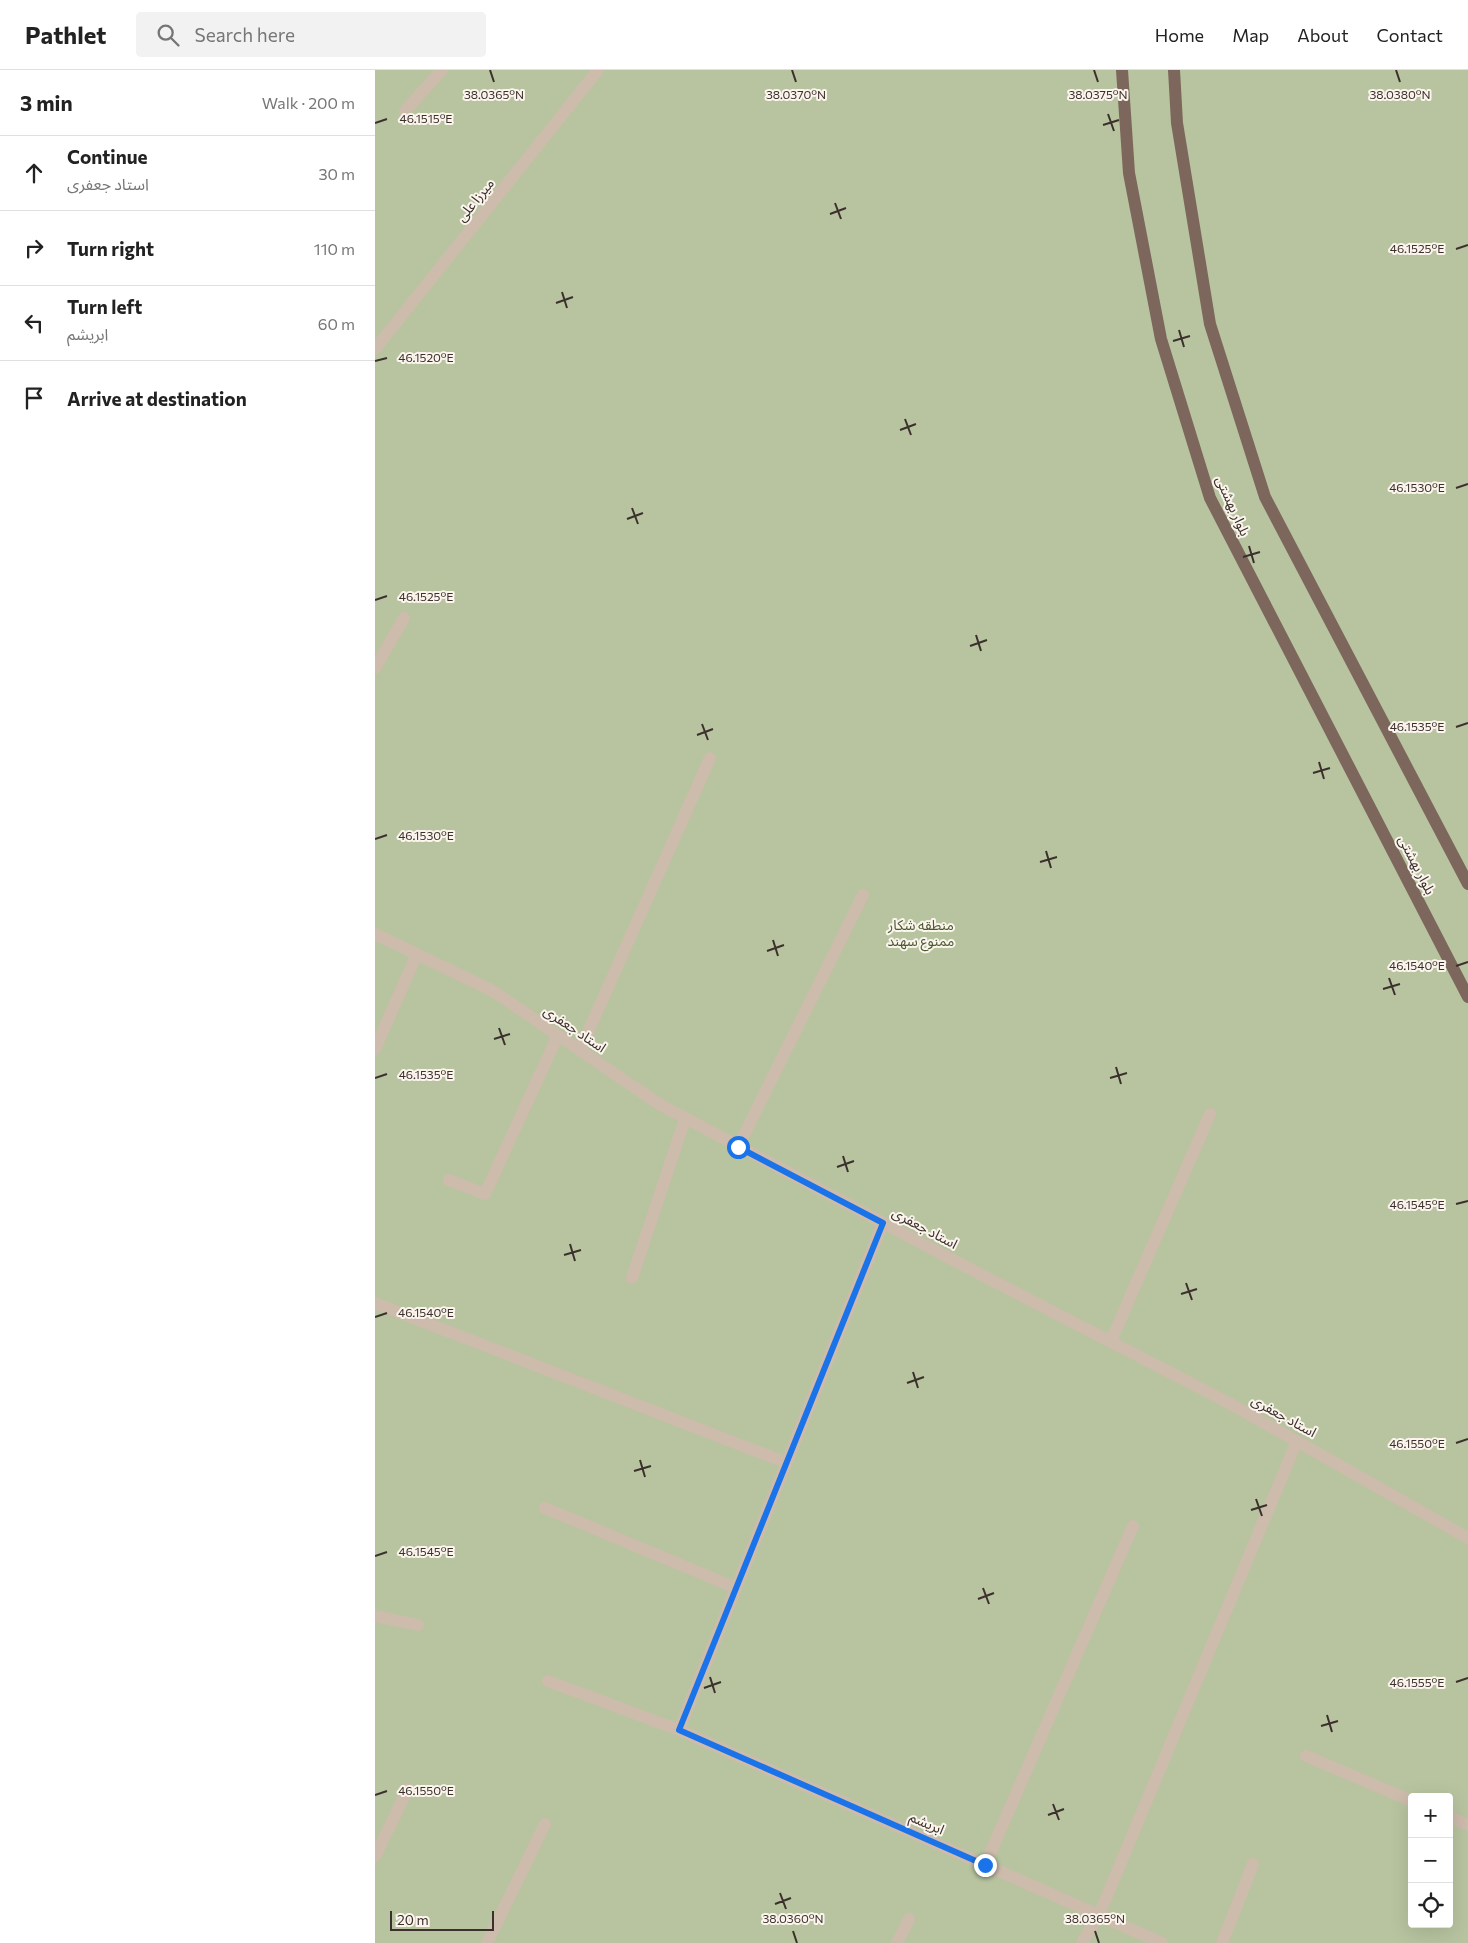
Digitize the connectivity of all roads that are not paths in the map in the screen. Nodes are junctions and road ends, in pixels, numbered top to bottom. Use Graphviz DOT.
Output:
graph roads {
  1 [pos="442,70"];
  2 [pos="598,70"];
  3 [pos="1122,70"];
  4 [pos="1174,70"];
  5 [pos="405,111"];
  6 [pos="375,348"];
  7 [pos="404,618"];
  8 [pos="375,668"];
  9 [pos="710,758"];
  10 [pos="1468,884"];
  11 [pos="863,895"];
  12 [pos="375,934"];
  13 [pos="417,954"];
  14 [pos="1468,996"];
  15 [pos="558,1035"];
  16 [pos="375,1049"];
  17 [pos="580,1050"];
  18 [pos="1210,1114"];
  19 [pos="685,1119"];
  20 [pos="738,1147"];
  21 [pos="449,1180"];
  22 [pos="883,1223"];
  23 [pos="632,1278"];
  24 [pos="375,1303"];
  25 [pos="1111,1342"];
  26 [pos="1297,1441"];
  27 [pos="787,1463"];
  28 [pos="545,1508"];
  29 [pos="1133,1526"];
  30 [pos="1468,1538"];
  31 [pos="736,1588"];
  32 [pos="375,1616"];
  33 [pos="418,1625"];
  34 [pos="548,1681"];
  35 [pos="679,1730"];
  36 [pos="1306,1756"];
  37 [pos="408,1789"];
  38 [pos="1408,1799"];
  39 [pos="1453,1819"];
  40 [pos="545,1824"];
  41 [pos="1468,1825"];
  42 [pos="375,1856"];
  43 [pos="1253,1864"];
  44 [pos="985,1865"];
  45 [pos="1099,1915"];
  46 [pos="909,1919"];
  47 [pos="487,1943"];
  48 [pos="897,1943"];
  49 [pos="1082,1943"];
  50 [pos="1162,1943"];
  51 [pos="1221,1943"];
  1 -- 5 [label="street"];
  2 -- 6 [label="street, میرزا علی"];
  3 -- 14 [label="main road, بلوار بهشتی"];
  4 -- 10 [label="main road"];
  7 -- 8 [label="street"];
  9 -- 17 [label="street"];
  11 -- 20 [label="street"];
  12 -- 13 [label="street, استاد جعفری"];
  13 -- 15 [label="street, استاد جعفری"];
  13 -- 16 [label="street"];
  15 -- 17 [label="street, استاد جعفری"];
  15 -- 21 [label="street"];
  17 -- 19 [label="street, استاد جعفری"];
  18 -- 25 [label="street"];
  19 -- 20 [label="street, استاد جعفری"];
  19 -- 23 [label="street"];
  20 -- 22 [label="street, استاد جعفری"];
  22 -- 25 [label="street, استاد جعفری"];
  22 -- 27 [label="street"];
  24 -- 27 [label="street"];
  25 -- 26 [label="street, استاد جعفری"];
  26 -- 30 [label="street, استاد جعفری"];
  26 -- 45 [label="street"];
  27 -- 31 [label="street"];
  28 -- 31 [label="street"];
  29 -- 44 [label="street"];
  31 -- 35 [label="street"];
  32 -- 33 [label="street"];
  34 -- 35 [label="street, ابریشم"];
  35 -- 44 [label="street, ابریشم"];
  36 -- 38 [label="street"];
  37 -- 42 [label="street"];
  39 -- 41 [label="street"];
  40 -- 47 [label="street"];
  43 -- 51 [label="street"];
  44 -- 45 [label="street, ابریشم"];
  45 -- 49 [label="street"];
  45 -- 50 [label="street, ابریشم"];
  46 -- 48 [label="street"];
}
